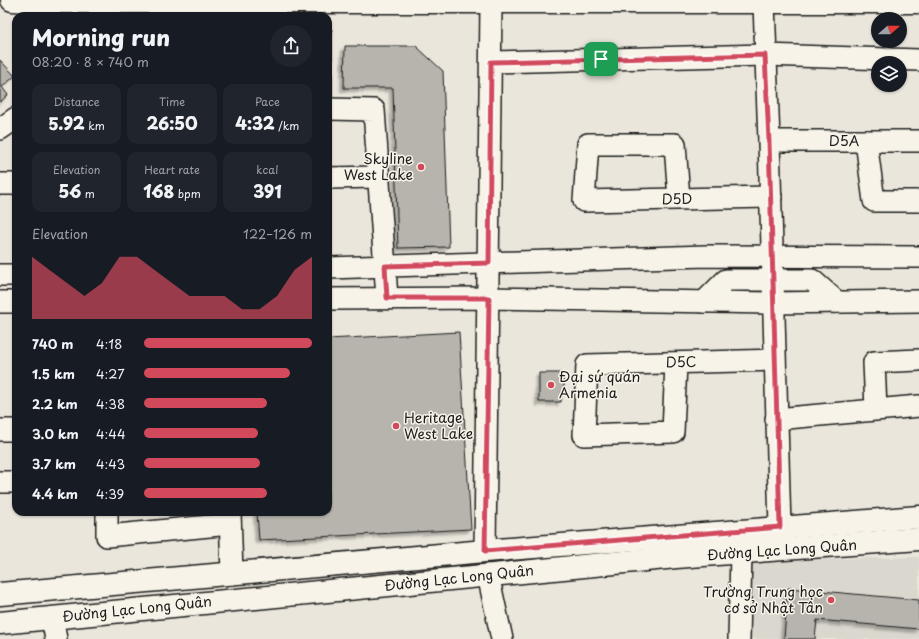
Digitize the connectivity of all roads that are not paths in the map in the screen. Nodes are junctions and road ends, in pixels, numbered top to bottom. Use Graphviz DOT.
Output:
graph roads {
  1 [pos="12,0"];
  2 [pos="919,2"];
  3 [pos="764,3"];
  4 [pos="491,4"];
  5 [pos="765,55"];
  6 [pos="919,60"];
  7 [pos="491,62"];
  8 [pos="332,109"];
  9 [pos="12,121"];
  10 [pos="0,129"];
  11 [pos="919,140"];
  12 [pos="769,141"];
  13 [pos="866,141"];
  14 [pos="379,177"];
  15 [pos="332,178"];
  16 [pos="0,184"];
  17 [pos="12,184"];
  18 [pos="771,197"];
  19 [pos="679,199"];
  20 [pos="919,201"];
  21 [pos="706,256"];
  22 [pos="772,256"];
  23 [pos="836,256"];
  24 [pos="919,257"];
  25 [pos="489,263"];
  26 [pos="385,266"];
  27 [pos="332,268"];
  28 [pos="0,275"];
  29 [pos="12,275"];
  30 [pos="726,280"];
  31 [pos="772,280"];
  32 [pos="812,280"];
  33 [pos="387,298"];
  34 [pos="489,298"];
  35 [pos="332,299"];
  36 [pos="919,301"];
  37 [pos="0,302"];
  38 [pos="12,302"];
  39 [pos="704,302"];
  40 [pos="772,302"];
  41 [pos="837,302"];
  42 [pos="774,360"];
  43 [pos="919,360"];
  44 [pos="676,363"];
  45 [pos="919,406"];
  46 [pos="876,409"];
  47 [pos="776,419"];
  48 [pos="0,430"];
  49 [pos="12,430"];
  50 [pos="0,482"];
  51 [pos="12,482"];
  52 [pos="107,516"];
  53 [pos="919,517"];
  54 [pos="230,518"];
  55 [pos="780,527"];
  56 [pos="919,539"];
  57 [pos="485,551"];
  58 [pos="741,553"];
  59 [pos="232,574"];
  60 [pos="488,575"];
  61 [pos="0,594"];
  62 [pos="52,618"];
  63 [pos="0,623"];
  64 [pos="56,639"];
  65 [pos="502,639"];
  66 [pos="739,639"];
  1 -- 4 [label="main road"];
  2 -- 3 [label="main road"];
  3 -- 4 [label="main road"];
  3 -- 5 [label="street"];
  4 -- 7 [label="street"];
  5 -- 6 [label="street"];
  5 -- 7 [label="street"];
  5 -- 12 [label="street"];
  7 -- 25 [label="street"];
  8 -- 14 [label="street"];
  9 -- 10 [label="street"];
  11 -- 13 [label="street, D5A"];
  12 -- 13 [label="street, D5A"];
  12 -- 18 [label="street"];
  13 -- 20 [label="street"];
  14 -- 15 [label="street"];
  14 -- 26 [label="street"];
  16 -- 17 [label="street"];
  18 -- 19 [label="street, D5D"];
  18 -- 22 [label="street"];
  19 -- 19 [label="street, D5D"];
  21 -- 22 [label="street"];
  21 -- 25 [label="street"];
  21 -- 30 [label="street"];
  22 -- 23 [label="street"];
  22 -- 31 [label="street"];
  23 -- 24 [label="street"];
  23 -- 32 [label="street"];
  25 -- 26 [label="street"];
  25 -- 34 [label="street"];
  26 -- 27 [label="street"];
  26 -- 33 [label="street"];
  28 -- 29 [label="street"];
  30 -- 31 [label="street"];
  30 -- 39 [label="street"];
  31 -- 32 [label="street"];
  31 -- 40 [label="street"];
  32 -- 41 [label="street"];
  33 -- 34 [label="street"];
  33 -- 35 [label="street"];
  34 -- 39 [label="street"];
  34 -- 57 [label="street"];
  36 -- 41 [label="street"];
  37 -- 38 [label="street"];
  39 -- 40 [label="street"];
  40 -- 41 [label="street"];
  40 -- 42 [label="street"];
  42 -- 44 [label="street, D5C"];
  42 -- 47 [label="street"];
  43 -- 46 [label="street"];
  44 -- 44 [label="street, D5C"];
  45 -- 46 [label="street"];
  46 -- 47 [label="street"];
  47 -- 55 [label="street"];
  48 -- 49 [label="street"];
  50 -- 51 [label="street"];
  52 -- 54 [label="street"];
  53 -- 55 [label="main road, Đường Lạc Long Quân"];
  54 -- 59 [label="street"];
  55 -- 57 [label="main road, Đường Lạc Long Quân"];
  56 -- 58 [label="main road, Đường Lạc Long Quân"];
  57 -- 59 [label="main road, Đường Lạc Long Quân"];
  58 -- 60 [label="main road, Đường Lạc Long Quân"];
  58 -- 66 [label="street"];
  59 -- 61 [label="main road, Đường Lạc Long Quân"];
  60 -- 62 [label="main road, Đường Lạc Long Quân"];
  60 -- 65 [label="street"];
  62 -- 63 [label="main road, Đường Lạc Long Quân"];
  62 -- 64 [label="street"];
}
